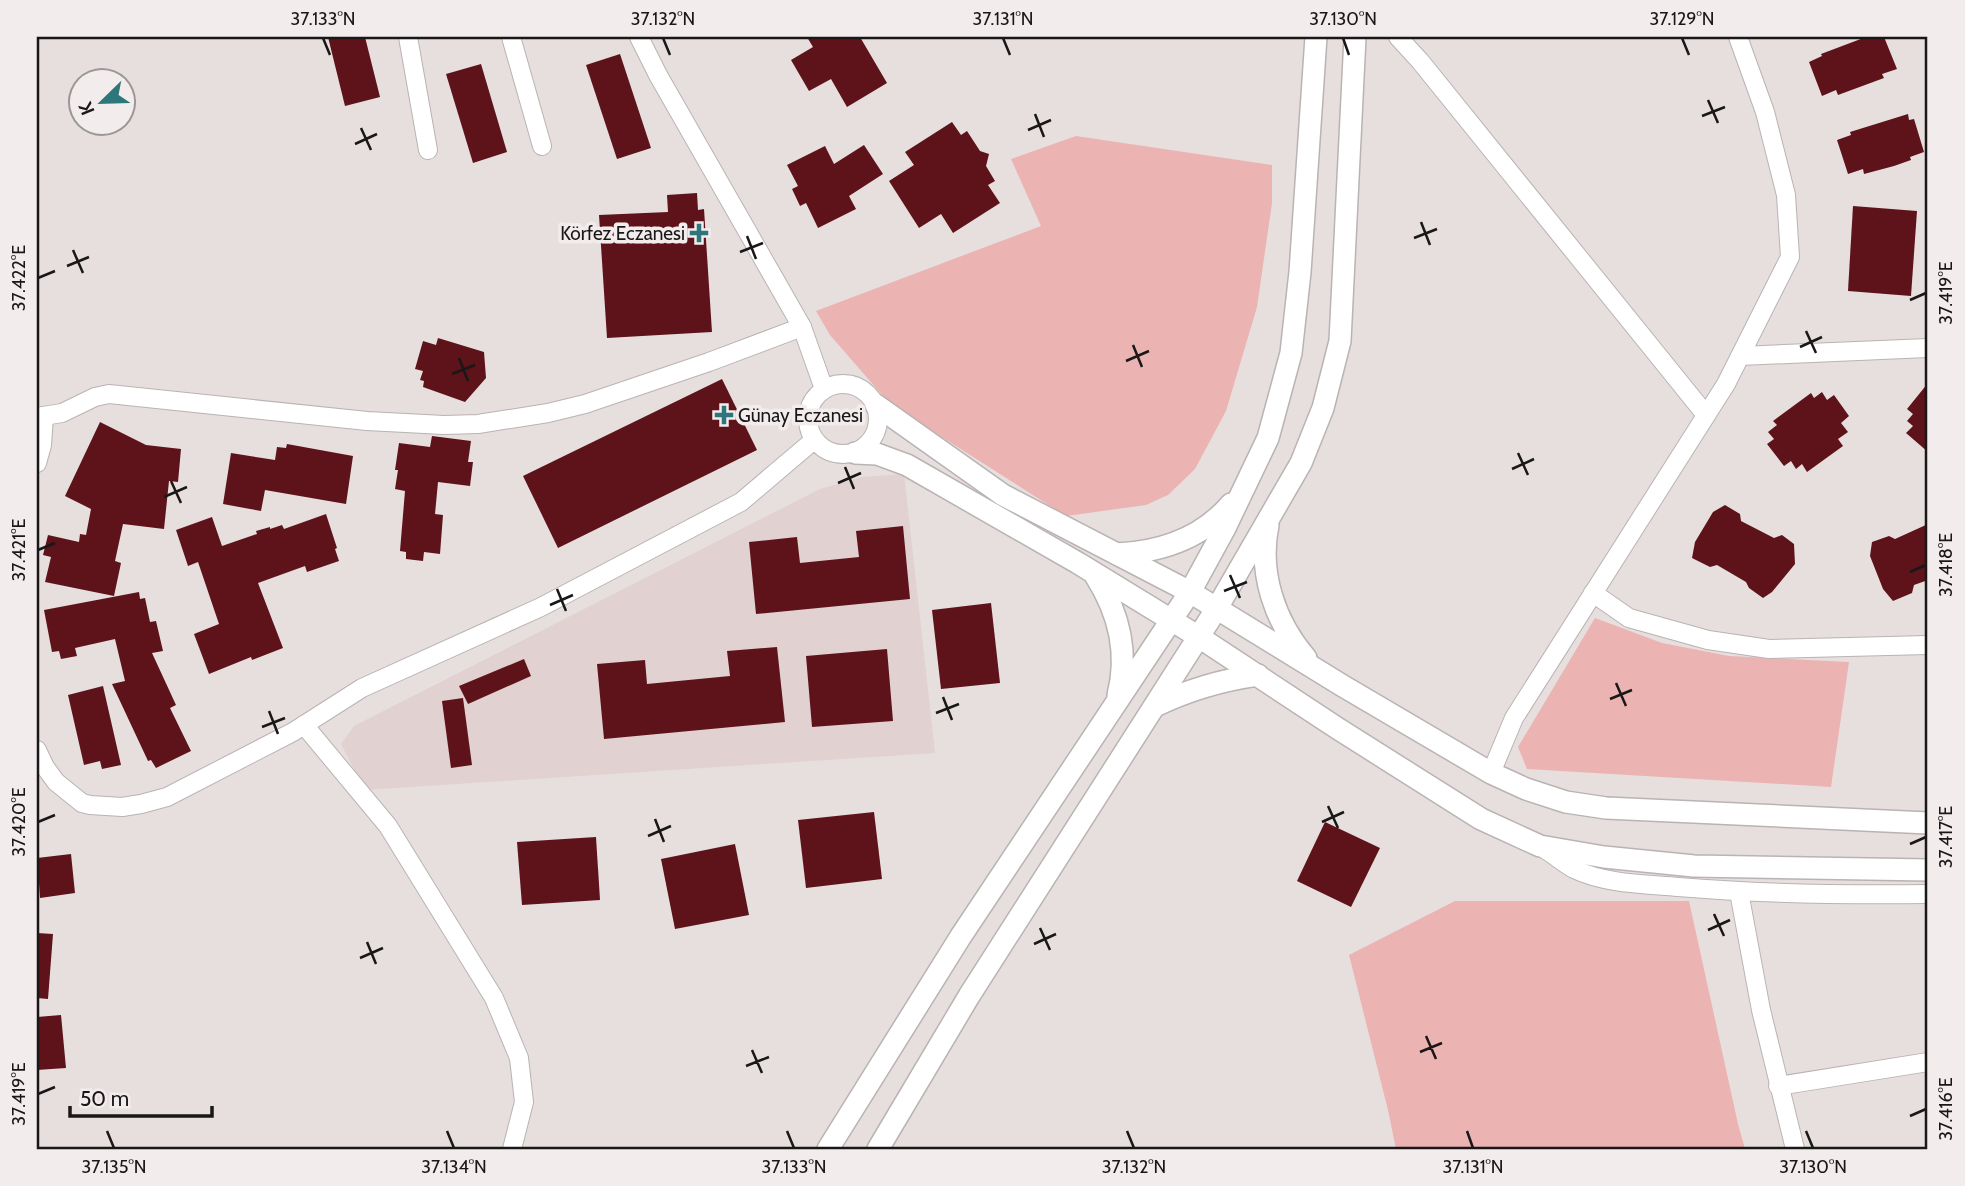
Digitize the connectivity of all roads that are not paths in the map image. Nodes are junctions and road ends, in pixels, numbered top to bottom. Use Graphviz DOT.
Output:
graph roads {
  1 [pos="408,37"];
  2 [pos="511,37"];
  3 [pos="639,37"];
  4 [pos="1316,37"];
  5 [pos="1355,37"];
  6 [pos="1398,37"];
  7 [pos="1738,37"];
  8 [pos="542,146"];
  9 [pos="428,150"];
  10 [pos="802,327"];
  11 [pos="1928,348"];
  12 [pos="1740,356"];
  13 [pos="824,389"];
  14 [pos="876,405"];
  15 [pos="1706,415"];
  16 [pos="40,417"];
  17 [pos="814,440"];
  18 [pos="855,453"];
  19 [pos="37,463"];
  20 [pos="1247,482"];
  21 [pos="1270,514"];
  22 [pos="1117,554"];
  23 [pos="1094,574"];
  24 [pos="1190,592"];
  25 [pos="1593,593"];
  26 [pos="1217,608"];
  27 [pos="1172,621"];
  28 [pos="1199,637"];
  29 [pos="1928,646"];
  30 [pos="1323,673"];
  31 [pos="1258,675"];
  32 [pos="1116,705"];
  33 [pos="1155,706"];
  34 [pos="304,725"];
  35 [pos="37,750"];
  36 [pos="1491,773"];
  37 [pos="1928,823"];
  38 [pos="1540,846"];
  39 [pos="1928,870"];
  40 [pos="1739,892"];
  41 [pos="1928,894"];
  42 [pos="1928,1062"];
  43 [pos="1779,1086"];
  44 [pos="512,1149"];
  45 [pos="828,1149"];
  46 [pos="878,1149"];
  47 [pos="1795,1149"];
  1 -- 9 [label="street"];
  2 -- 8 [label="street"];
  3 -- 10 [label="street"];
  4 -- 20 [label="street"];
  5 -- 21 [label="street"];
  6 -- 15 [label="street"];
  7 -- 12 [label="street"];
  10 -- 13 [label="street"];
  10 -- 16 [label="street"];
  11 -- 12 [label="street"];
  12 -- 15 [label="street"];
  13 -- 14 [label="street"];
  13 -- 17 [label="street"];
  14 -- 18 [label="street"];
  14 -- 22 [label="street"];
  15 -- 25 [label="street"];
  16 -- 19 [label="street"];
  17 -- 18 [label="street"];
  17 -- 34 [label="street"];
  18 -- 23 [label="street"];
  20 -- 22 [label="street"];
  20 -- 24 [label="street"];
  21 -- 26 [label="street"];
  21 -- 30 [label="street"];
  22 -- 24 [label="street"];
  23 -- 27 [label="street"];
  23 -- 32 [label="street"];
  24 -- 26 [label="street"];
  24 -- 27 [label="street"];
  25 -- 29 [label="street"];
  25 -- 36 [label="street"];
  26 -- 28 [label="street"];
  26 -- 30 [label="street"];
  27 -- 28 [label="street"];
  27 -- 32 [label="street"];
  28 -- 31 [label="street"];
  28 -- 33 [label="street"];
  30 -- 36 [label="street"];
  31 -- 33 [label="street"];
  31 -- 38 [label="street"];
  32 -- 45 [label="street"];
  33 -- 46 [label="street"];
  34 -- 35 [label="street"];
  34 -- 44 [label="street"];
  36 -- 37 [label="street"];
  38 -- 39 [label="street"];
  38 -- 40 [label="street"];
  40 -- 41 [label="street"];
  40 -- 43 [label="street"];
  42 -- 43 [label="street"];
  43 -- 47 [label="street"];
}
